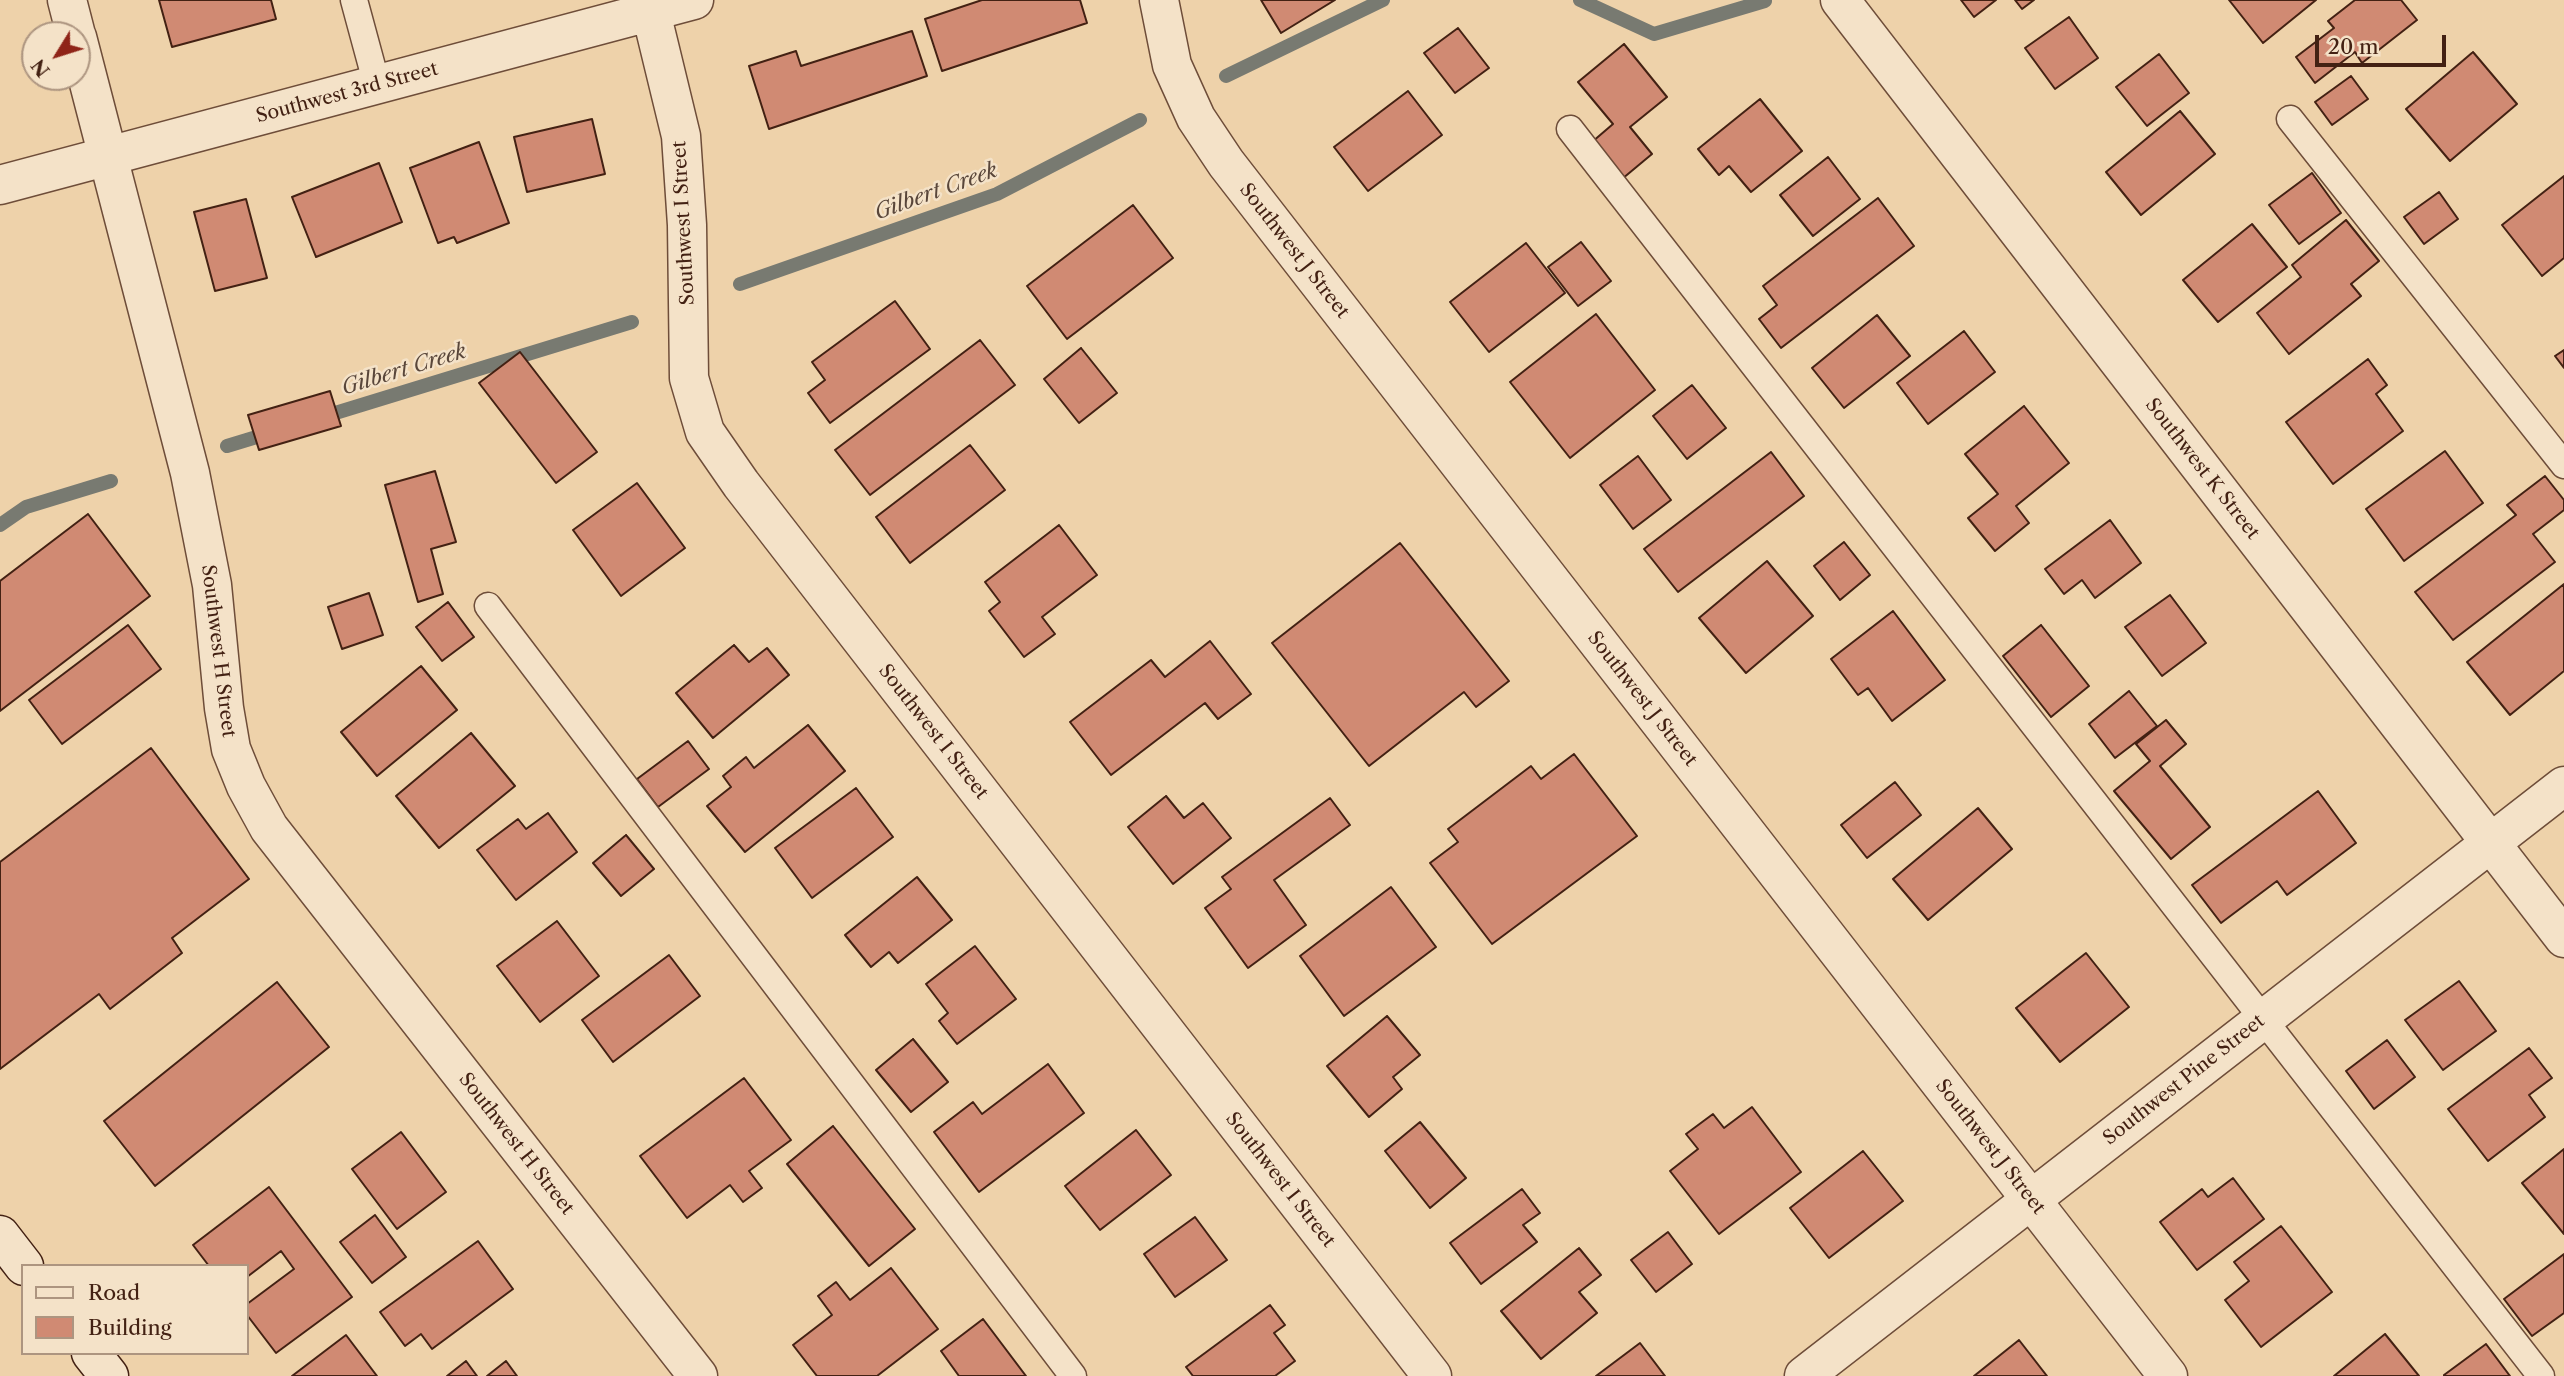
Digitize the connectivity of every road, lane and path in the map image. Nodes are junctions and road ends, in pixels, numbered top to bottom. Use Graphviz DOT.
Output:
graph roads {
  1 [pos="67,0"];
  2 [pos="354,0"];
  3 [pos="694,0"];
  4 [pos="1159,0"];
  5 [pos="1840,0"];
  6 [pos="650,6"];
  7 [pos="73,21"];
  8 [pos="377,85"];
  9 [pos="91,91"];
  10 [pos="2290,119"];
  11 [pos="1570,129"];
  12 [pos="108,157"];
  13 [pos="0,185"];
  14 [pos="2564,465"];
  15 [pos="488,606"];
  16 [pos="2564,786"];
  17 [pos="2490,844"];
  18 [pos="2564,938"];
  19 [pos="2265,1018"];
  20 [pos="2030,1199"];
  21 [pos="0,1235"];
  22 [pos="22,1264"];
  23 [pos="93,1355"];
  24 [pos="1807,1375"];
  25 [pos="109,1376"];
  26 [pos="698,1376"];
  27 [pos="1073,1376"];
  28 [pos="1432,1376"];
  29 [pos="2168,1376"];
  30 [pos="2541,1376"];
  1 -- 7 [label="street, Southwest H Street"];
  2 -- 8 [label="lane"];
  3 -- 6 [label="street, Southwest 3rd Street"];
  4 -- 20 [label="street, Southwest J Street"];
  5 -- 17 [label="street, Southwest K Street"];
  6 -- 8 [label="street, Southwest 3rd Street"];
  6 -- 28 [label="street, Southwest I Street"];
  8 -- 12 [label="street, Southwest 3rd Street"];
  9 -- 12 [label="street, Southwest H Street"];
  10 -- 14 [label="lane"];
  11 -- 19 [label="lane"];
  12 -- 13 [label="street, Southwest 3rd Street"];
  12 -- 26 [label="street, Southwest H Street"];
  15 -- 27 [label="lane"];
  16 -- 17 [label="street, Southwest Pine Street"];
  17 -- 18 [label="street, Southwest K Street"];
  17 -- 19 [label="street, Southwest Pine Street"];
  19 -- 20 [label="street, Southwest Pine Street"];
  19 -- 30 [label="lane"];
  20 -- 24 [label="street, Southwest Pine Street"];
  20 -- 29 [label="street, Southwest J Street"];
  21 -- 22 [label="street"];
  23 -- 25 [label="street"];
}
